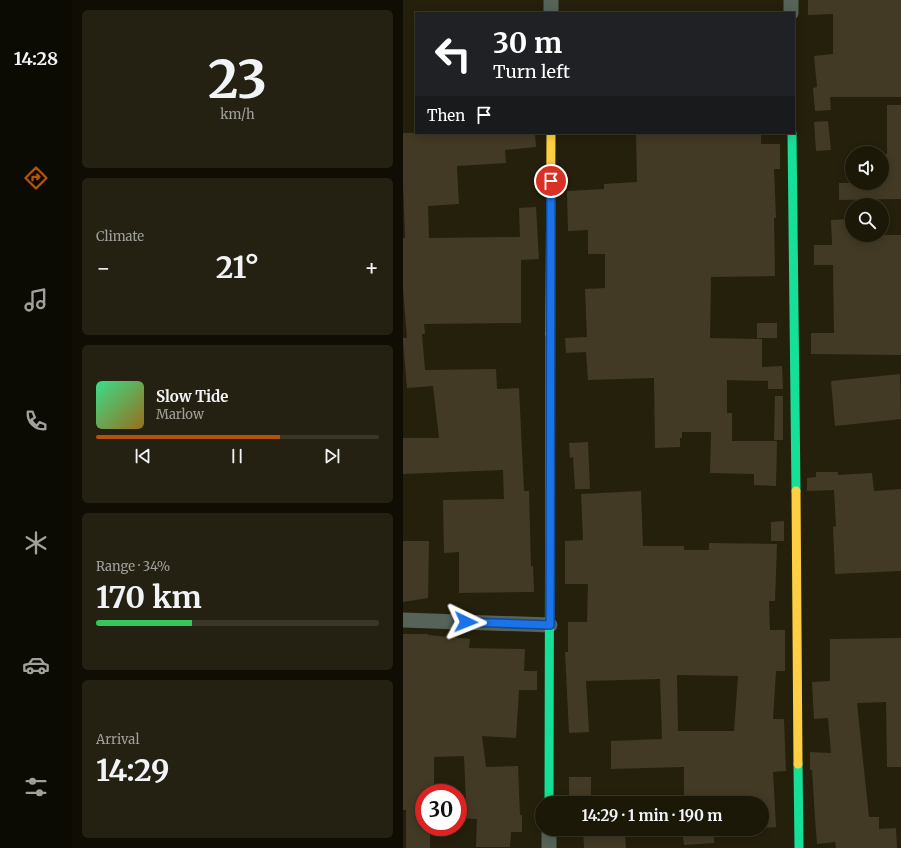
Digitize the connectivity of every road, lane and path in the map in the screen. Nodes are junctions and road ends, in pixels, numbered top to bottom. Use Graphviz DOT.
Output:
graph roads {
  1 [pos="551,0"];
  2 [pos="791,0"];
  3 [pos="551,12"];
  4 [pos="791,12"];
  5 [pos="551,134"];
  6 [pos="793,134"];
  7 [pos="403,620"];
  8 [pos="550,625"];
  9 [pos="549,796"];
  10 [pos="549,836"];
  11 [pos="549,848"];
  12 [pos="799,848"];
  1 -- 3 [label="street"];
  2 -- 4 [label="street"];
  5 -- 8 [label="street"];
  6 -- 12 [label="street"];
  7 -- 8 [label="street"];
  8 -- 9 [label="street"];
  10 -- 11 [label="street"];
}
